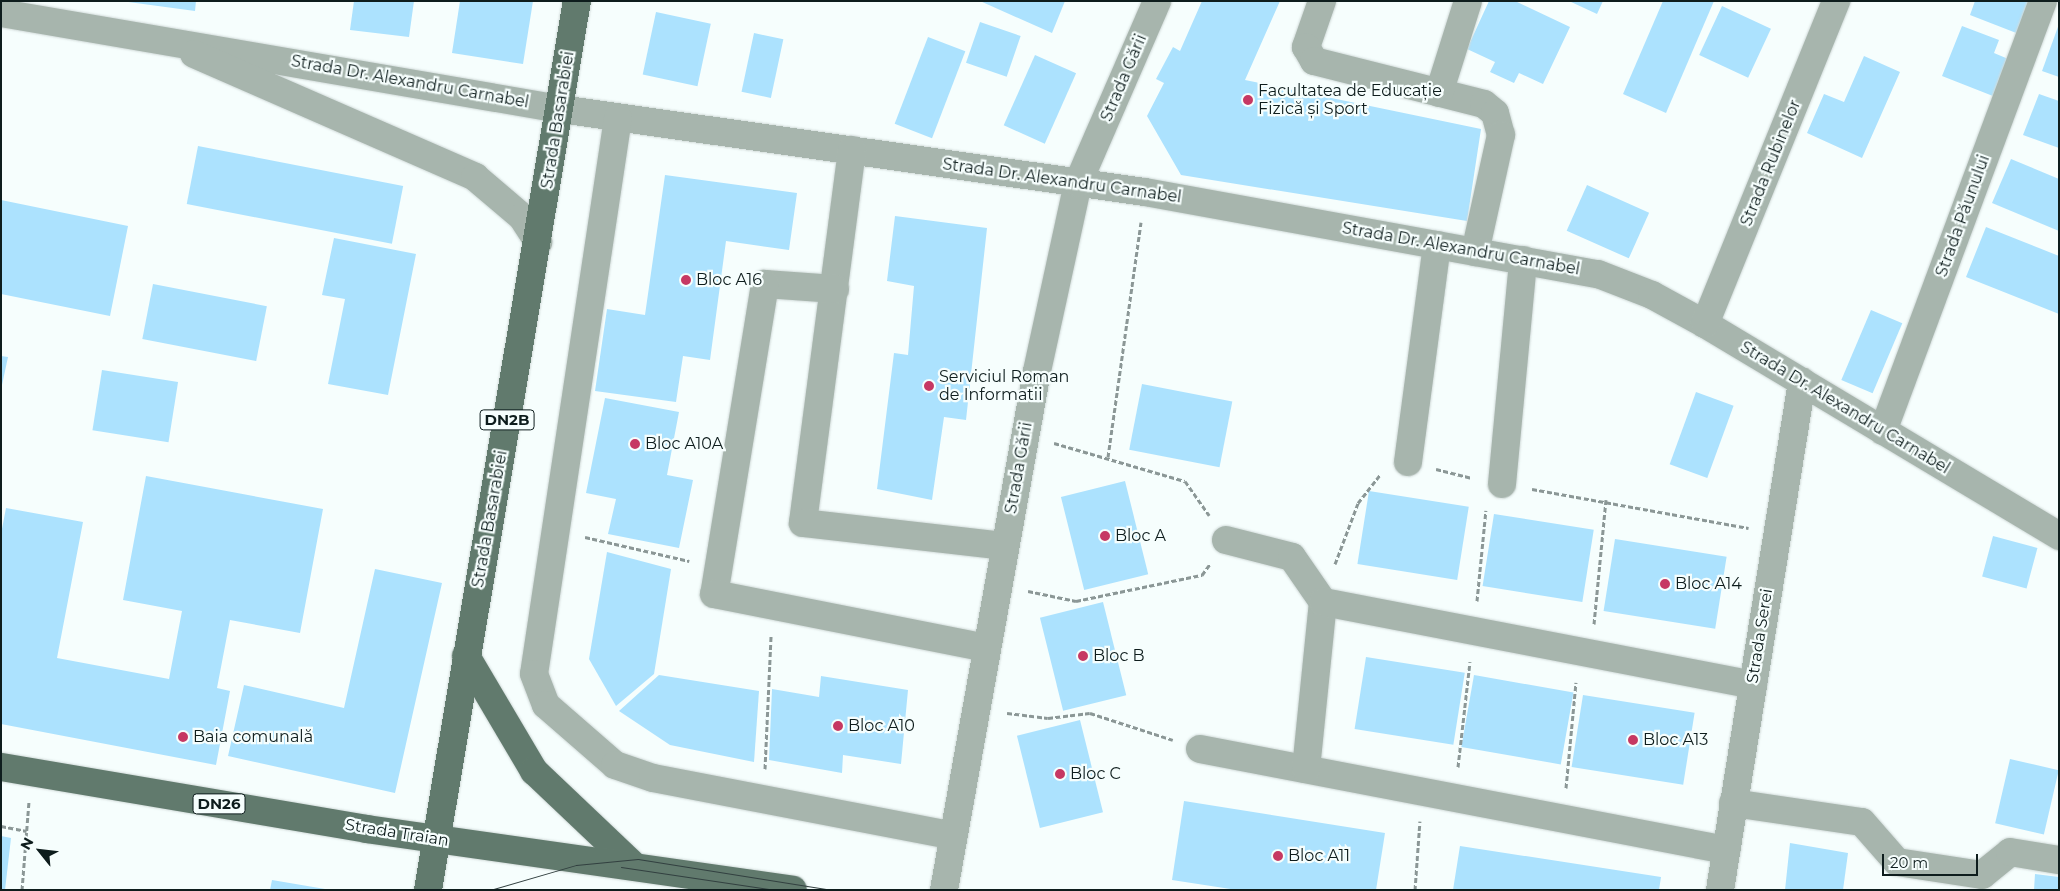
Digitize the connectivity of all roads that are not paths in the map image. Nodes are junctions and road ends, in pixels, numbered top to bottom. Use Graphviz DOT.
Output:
graph roads {
  1 [pos="577,1"];
  2 [pos="1157,1"];
  3 [pos="1322,1"];
  4 [pos="1468,1"];
  5 [pos="1836,1"];
  6 [pos="2043,1"];
  7 [pos="1,12"];
  8 [pos="149,35"];
  9 [pos="1440,94"];
  10 [pos="560,109"];
  11 [pos="618,118"];
  12 [pos="852,150"];
  13 [pos="1078,183"];
  14 [pos="538,242"];
  15 [pos="1437,245"];
  16 [pos="1475,252"];
  17 [pos="1523,260"];
  18 [pos="835,290"];
  19 [pos="1705,324"];
  20 [pos="1802,382"];
  21 [pos="1883,431"];
  22 [pos="1408,462"];
  23 [pos="1494,493"];
  24 [pos="2059,536"];
  25 [pos="1226,540"];
  26 [pos="1005,546"];
  27 [pos="1323,602"];
  28 [pos="987,648"];
  29 [pos="466,656"];
  30 [pos="1752,685"];
  31 [pos="1200,749"];
  32 [pos="1,766"];
  33 [pos="1306,769"];
  34 [pos="1734,803"];
  35 [pos="953,836"];
  36 [pos="437,839"];
  37 [pos="1726,850"];
  38 [pos="2059,860"];
  39 [pos="634,866"];
  40 [pos="428,890"];
  41 [pos="793,890"];
  42 [pos="944,890"];
  43 [pos="1720,890"];
  1 -- 10 [label="main road, Strada Basarabiei / DN2B"];
  2 -- 13 [label="street, Strada Gării"];
  3 -- 9 [label="street"];
  4 -- 9 [label="street"];
  5 -- 19 [label="street, Strada Rubinelor"];
  6 -- 21 [label="street, Strada Păunului"];
  7 -- 8 [label="street, Strada Dr. Alexandru Carnabel"];
  8 -- 10 [label="street, Strada Dr. Alexandru Carnabel"];
  8 -- 14 [label="street"];
  9 -- 16 [label="street"];
  10 -- 11 [label="street, Strada Dr. Alexandru Carnabel"];
  10 -- 14 [label="main road, Strada Basarabiei / DN2B"];
  11 -- 12 [label="street, Strada Dr. Alexandru Carnabel"];
  11 -- 35 [label="street"];
  12 -- 13 [label="street, Strada Dr. Alexandru Carnabel"];
  12 -- 18 [label="street"];
  13 -- 15 [label="street, Strada Dr. Alexandru Carnabel"];
  13 -- 26 [label="street, Strada Gării"];
  14 -- 29 [label="main road, Strada Basarabiei / DN2B"];
  15 -- 16 [label="street, Strada Dr. Alexandru Carnabel"];
  15 -- 22 [label="street"];
  16 -- 17 [label="street, Strada Dr. Alexandru Carnabel"];
  17 -- 19 [label="street, Strada Dr. Alexandru Carnabel"];
  17 -- 23 [label="street"];
  18 -- 26 [label="street"];
  18 -- 28 [label="street"];
  19 -- 20 [label="street, Strada Dr. Alexandru Carnabel"];
  20 -- 21 [label="street, Strada Dr. Alexandru Carnabel"];
  20 -- 30 [label="street, Strada Serei"];
  21 -- 24 [label="street, Strada Dr. Alexandru Carnabel"];
  25 -- 27 [label="street"];
  26 -- 28 [label="street, Strada Gării"];
  27 -- 30 [label="street"];
  27 -- 33 [label="street"];
  28 -- 35 [label="street, Strada Gării"];
  29 -- 36 [label="main road, Strada Basarabiei / DN2B"];
  29 -- 39 [label="main road"];
  30 -- 34 [label="street, Strada Serei"];
  31 -- 33 [label="street"];
  32 -- 36 [label="main road, Strada Traian / DN26"];
  33 -- 37 [label="street"];
  34 -- 37 [label="street, Strada Serei"];
  34 -- 38 [label="street"];
  35 -- 42 [label="street, Strada Gării"];
  36 -- 39 [label="main road, Strada Traian"];
  36 -- 40 [label="main road, Strada Basarabiei / DN2B"];
  37 -- 43 [label="street, Strada Serei"];
  39 -- 41 [label="main road, Strada Traian"];
}
